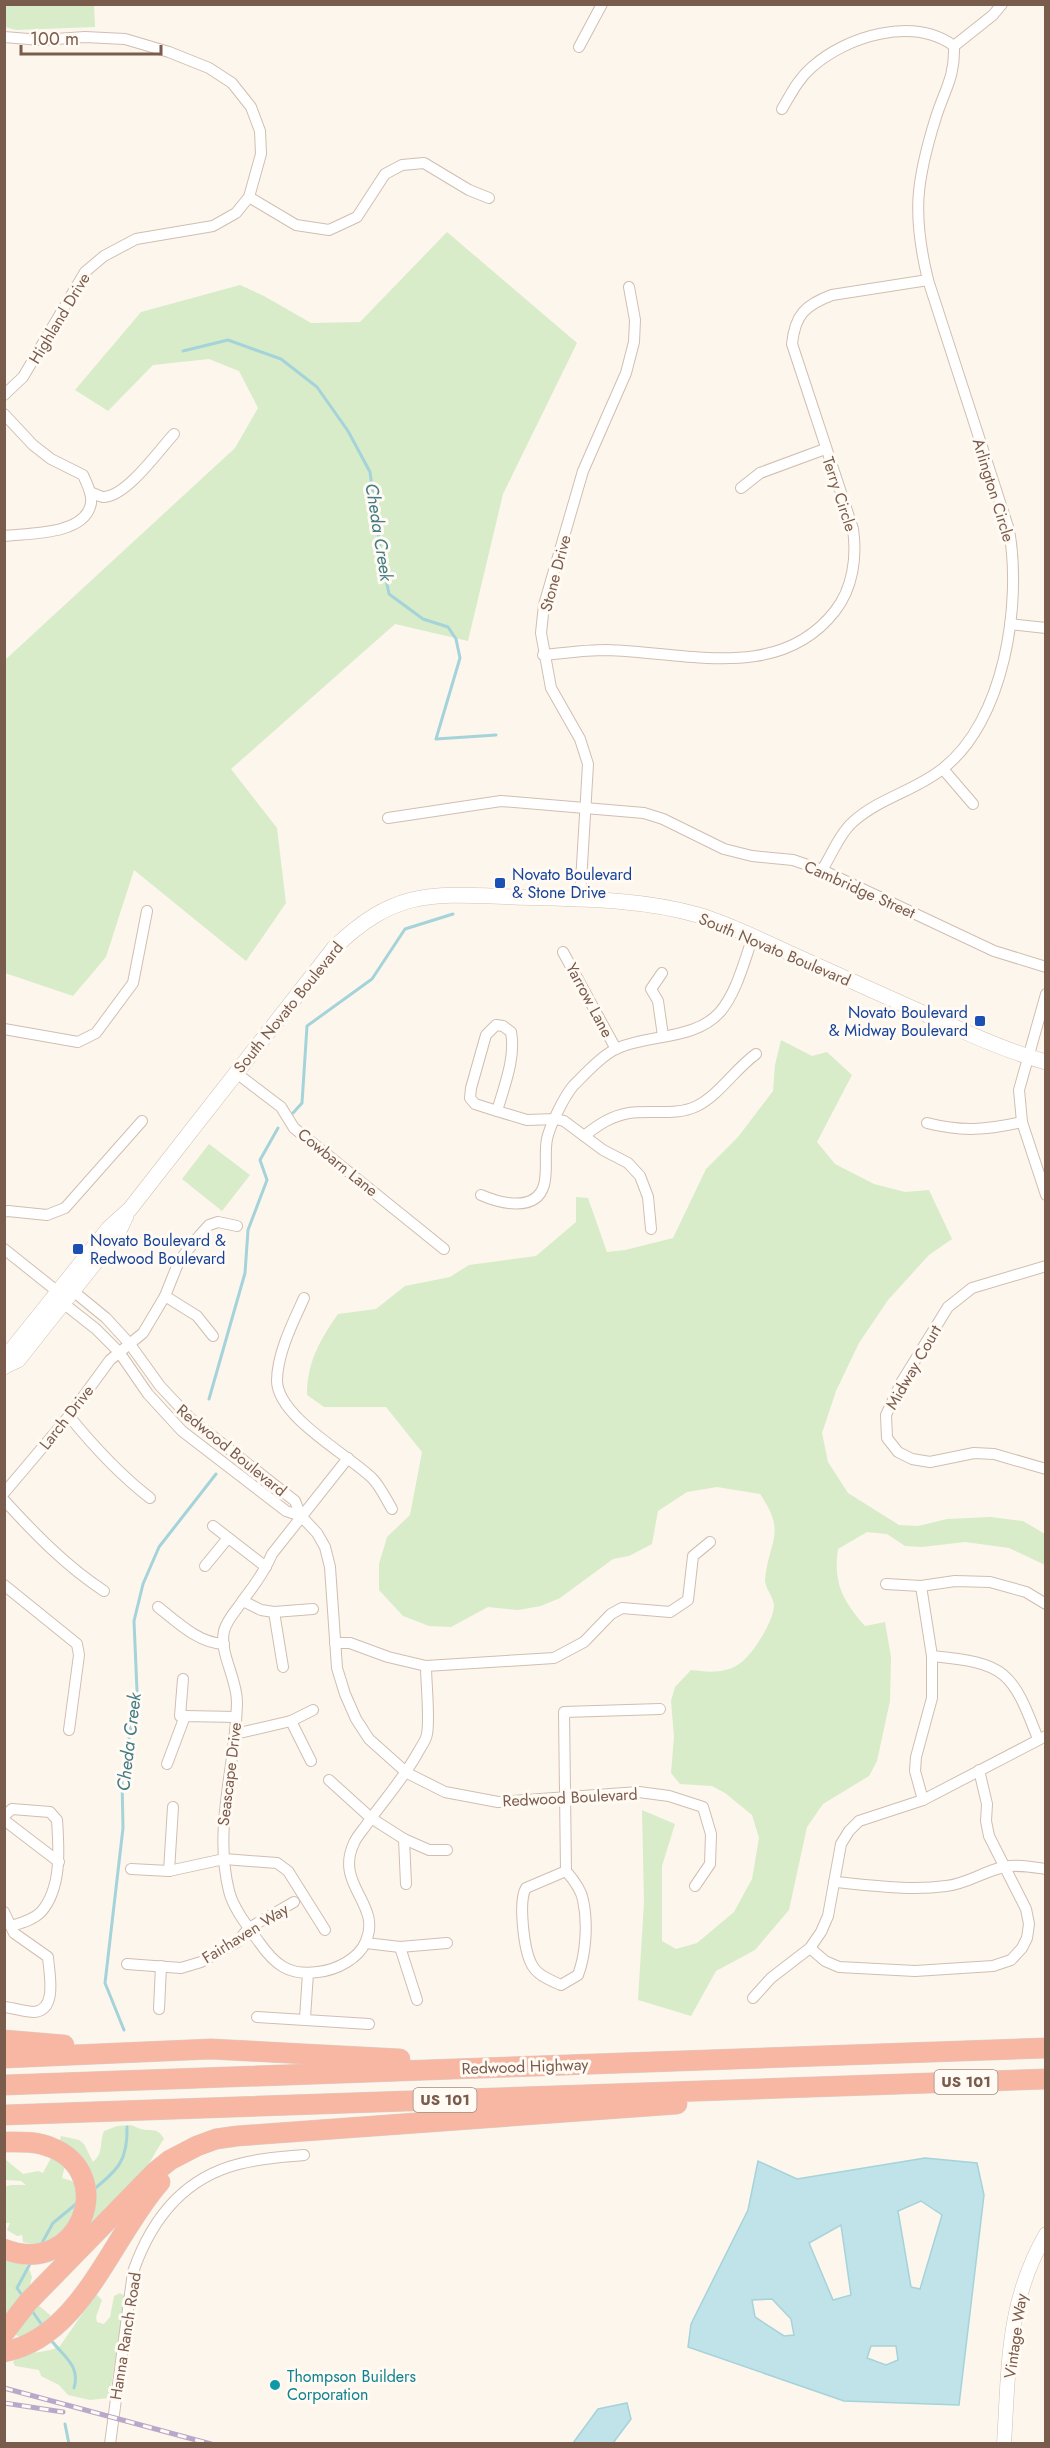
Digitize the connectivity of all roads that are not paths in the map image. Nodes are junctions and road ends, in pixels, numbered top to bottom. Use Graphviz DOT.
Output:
graph roads {
  1 [pos="602,4"];
  2 [pos="1002,4"];
  3 [pos="4,37"];
  4 [pos="954,46"];
  5 [pos="579,47"];
  6 [pos="782,109"];
  7 [pos="249,197"];
  8 [pos="489,198"];
  9 [pos="928,280"];
  10 [pos="629,287"];
  11 [pos="4,395"];
  12 [pos="4,414"];
  13 [pos="174,434"];
  14 [pos="825,449"];
  15 [pos="741,488"];
  16 [pos="90,492"];
  17 [pos="4,536"];
  18 [pos="1010,624"];
  19 [pos="1046,628"];
  20 [pos="543,655"];
  21 [pos="943,769"];
  22 [pos="973,804"];
  23 [pos="586,807"];
  24 [pos="388,818"];
  25 [pos="822,870"];
  26 [pos="580,899"];
  27 [pos="147,910"];
  28 [pos="753,937"];
  29 [pos="563,952"];
  30 [pos="1046,967"];
  31 [pos="662,973"];
  32 [pos="1046,994"];
  33 [pos="4,1029"];
  34 [pos="663,1036"];
  35 [pos="616,1049"];
  36 [pos="756,1054"];
  37 [pos="1027,1057"];
  38 [pos="1046,1062"];
  39 [pos="235,1072"];
  40 [pos="497,1111"];
  41 [pos="556,1119"];
  42 [pos="142,1121"];
  43 [pos="1022,1122"];
  44 [pos="927,1123"];
  45 [pos="584,1136"];
  46 [pos="1044,1181"];
  47 [pos="481,1195"];
  48 [pos="1046,1195"];
  49 [pos="4,1212"];
  50 [pos="237,1226"];
  51 [pos="651,1229"];
  52 [pos="4,1249"];
  53 [pos="444,1249"];
  54 [pos="1046,1266"];
  55 [pos="64,1295"];
  56 [pos="165,1296"];
  57 [pos="304,1298"];
  58 [pos="213,1335"];
  59 [pos="129,1343"];
  60 [pos="119,1352"];
  61 [pos="5,1367"];
  62 [pos="69,1416"];
  63 [pos="348,1458"];
  64 [pos="1046,1469"];
  65 [pos="4,1493"];
  66 [pos="150,1498"];
  67 [pos="4,1500"];
  68 [pos="392,1509"];
  69 [pos="301,1516"];
  70 [pos="213,1526"];
  71 [pos="228,1538"];
  72 [pos="710,1542"];
  73 [pos="206,1566"];
  74 [pos="267,1567"];
  75 [pos="886,1584"];
  76 [pos="4,1586"];
  77 [pos="921,1586"];
  78 [pos="105,1591"];
  79 [pos="243,1601"];
  80 [pos="1046,1604"];
  81 [pos="158,1607"];
  82 [pos="313,1609"];
  83 [pos="274,1612"];
  84 [pos="335,1643"];
  85 [pos="224,1644"];
  86 [pos="932,1656"];
  87 [pos="426,1666"];
  88 [pos="283,1667"];
  89 [pos="183,1679"];
  90 [pos="660,1709"];
  91 [pos="313,1710"];
  92 [pos="185,1716"];
  93 [pos="236,1718"];
  94 [pos="291,1721"];
  95 [pos="69,1730"];
  96 [pos="235,1734"];
  97 [pos="1042,1737"];
  98 [pos="311,1761"];
  99 [pos="167,1764"];
  100 [pos="979,1770"];
  101 [pos="406,1773"];
  102 [pos="329,1780"];
  103 [pos="566,1797"];
  104 [pos="923,1800"];
  105 [pos="173,1807"];
  106 [pos="4,1818"];
  107 [pos="371,1818"];
  108 [pos="404,1839"];
  109 [pos="447,1850"];
  110 [pos="224,1859"];
  111 [pos="59,1862"];
  112 [pos="1003,1867"];
  113 [pos="131,1869"];
  114 [pos="1046,1869"];
  115 [pos="567,1870"];
  116 [pos="169,1871"];
  117 [pos="834,1882"];
  118 [pos="406,1884"];
  119 [pos="695,1886"];
  120 [pos="294,1902"];
  121 [pos="8,1921"];
  122 [pos="249,1928"];
  123 [pos="325,1930"];
  124 [pos="366,1943"];
  125 [pos="447,1943"];
  126 [pos="400,1947"];
  127 [pos="810,1948"];
  128 [pos="127,1964"];
  129 [pos="161,1966"];
  130 [pos="308,1974"];
  131 [pos="753,1998"];
  132 [pos="417,2000"];
  133 [pos="4,2007"];
  134 [pos="159,2009"];
  135 [pos="256,2017"];
  136 [pos="305,2018"];
  137 [pos="369,2024"];
  138 [pos="4,2040"];
  139 [pos="1046,2048"];
  140 [pos="117,2052"];
  141 [pos="4,2058"];
  142 [pos="437,2068"];
  143 [pos="1046,2079"];
  144 [pos="4,2085"];
  145 [pos="886,2085"];
  146 [pos="4,2115"];
  147 [pos="248,2136"];
  148 [pos="4,2142"];
  149 [pos="304,2155"];
  150 [pos="1046,2234"];
  151 [pos="4,2249"];
  152 [pos="4,2333"];
  153 [pos="4,2352"];
  154 [pos="110,2444"];
  155 [pos="1004,2444"];
  1 -- 5 [label="street"];
  2 -- 4 [label="street"];
  3 -- 7 [label="street"];
  4 -- 6 [label="street"];
  4 -- 9 [label="street, Arlington Circle"];
  7 -- 8 [label="street"];
  7 -- 11 [label="street, Highland Drive"];
  9 -- 14 [label="street, Terry Circle"];
  9 -- 18 [label="street, Arlington Circle"];
  10 -- 20 [label="street, Stone Drive"];
  12 -- 16 [label="street"];
  13 -- 16 [label="street"];
  14 -- 15 [label="street"];
  14 -- 20 [label="street, Terry Circle"];
  16 -- 17 [label="street"];
  18 -- 19 [label="street"];
  18 -- 21 [label="street, Arlington Circle"];
  20 -- 23 [label="street, Stone Drive"];
  21 -- 22 [label="street"];
  21 -- 25 [label="street, Arlington Circle"];
  23 -- 24 [label="street, Cambridge Street"];
  23 -- 25 [label="street, Cambridge Street"];
  23 -- 26 [label="street, Stone Drive"];
  25 -- 30 [label="street, Cambridge Street"];
  26 -- 28 [label="main road, South Novato Boulevard"];
  26 -- 39 [label="main road, South Novato Boulevard"];
  27 -- 33 [label="street"];
  28 -- 34 [label="street"];
  28 -- 37 [label="main road, South Novato Boulevard"];
  29 -- 35 [label="street, Yarrow Lane"];
  31 -- 34 [label="street"];
  32 -- 37 [label="street"];
  34 -- 35 [label="street"];
  35 -- 41 [label="street"];
  36 -- 45 [label="street"];
  37 -- 38 [label="main road, South Novato Boulevard"];
  37 -- 43 [label="street"];
  39 -- 53 [label="street, Cowbarn Lane"];
  39 -- 55 [label="main road, South Novato Boulevard"];
  40 -- 40 [label="street"];
  40 -- 41 [label="street"];
  41 -- 45 [label="street"];
  41 -- 47 [label="street"];
  42 -- 49 [label="street"];
  43 -- 44 [label="street"];
  43 -- 46 [label="street"];
  45 -- 51 [label="street"];
  46 -- 48 [label="street"];
  50 -- 56 [label="street, Larch Drive"];
  52 -- 55 [label="street, Redwood Boulevard"];
  54 -- 64 [label="street, Midway Court"];
  55 -- 59 [label="street, Redwood Boulevard"];
  55 -- 60 [label="street, Redwood Boulevard"];
  55 -- 61 [label="main road, South Novato Boulevard"];
  56 -- 58 [label="street"];
  56 -- 59 [label="street, Larch Drive"];
  57 -- 63 [label="street"];
  59 -- 60 [label="street, Larch Drive"];
  59 -- 69 [label="street, Redwood Boulevard"];
  60 -- 62 [label="street, Larch Drive"];
  60 -- 69 [label="street, Redwood Boulevard"];
  62 -- 65 [label="street, Larch Drive"];
  62 -- 66 [label="street"];
  63 -- 68 [label="street"];
  63 -- 69 [label="street, Seascape Drive"];
  67 -- 78 [label="street"];
  69 -- 74 [label="street, Seascape Drive"];
  69 -- 84 [label="street, Redwood Boulevard"];
  70 -- 71 [label="street"];
  71 -- 73 [label="street"];
  71 -- 74 [label="street"];
  72 -- 87 [label="street"];
  74 -- 79 [label="street, Seascape Drive"];
  75 -- 77 [label="street"];
  76 -- 95 [label="street"];
  77 -- 80 [label="street"];
  77 -- 86 [label="street"];
  79 -- 83 [label="street"];
  79 -- 85 [label="street, Seascape Drive"];
  81 -- 85 [label="street"];
  82 -- 83 [label="street"];
  83 -- 88 [label="street"];
  84 -- 87 [label="street"];
  84 -- 101 [label="street, Redwood Boulevard"];
  85 -- 93 [label="street, Seascape Drive"];
  86 -- 97 [label="street"];
  86 -- 104 [label="street"];
  87 -- 101 [label="street"];
  89 -- 92 [label="street"];
  90 -- 103 [label="street"];
  91 -- 94 [label="street"];
  92 -- 93 [label="street"];
  92 -- 99 [label="street"];
  93 -- 96 [label="street, Seascape Drive"];
  94 -- 96 [label="street"];
  94 -- 98 [label="street"];
  96 -- 110 [label="street, Seascape Drive"];
  97 -- 100 [label="street"];
  100 -- 104 [label="street"];
  100 -- 112 [label="street"];
  101 -- 103 [label="street, Redwood Boulevard"];
  101 -- 107 [label="street"];
  102 -- 107 [label="street"];
  103 -- 115 [label="street"];
  103 -- 119 [label="street, Redwood Boulevard"];
  104 -- 117 [label="street"];
  105 -- 116 [label="street"];
  106 -- 111 [label="street"];
  106 -- 111 [label="street"];
  107 -- 108 [label="street"];
  107 -- 124 [label="street"];
  108 -- 109 [label="street"];
  108 -- 118 [label="street"];
  110 -- 116 [label="street"];
  110 -- 122 [label="street, Seascape Drive"];
  110 -- 123 [label="street"];
  111 -- 121 [label="street"];
  112 -- 114 [label="street"];
  112 -- 117 [label="street"];
  112 -- 127 [label="street"];
  113 -- 116 [label="street"];
  115 -- 115 [label="street"];
  117 -- 127 [label="street"];
  120 -- 122 [label="street, Fairhaven Way"];
  121 -- 133 [label="street"];
  122 -- 129 [label="street, Fairhaven Way"];
  122 -- 130 [label="street, Seascape Drive"];
  124 -- 126 [label="street"];
  124 -- 130 [label="street"];
  125 -- 126 [label="street"];
  126 -- 132 [label="street"];
  127 -- 131 [label="street"];
  128 -- 129 [label="street, Fairhaven Way"];
  129 -- 134 [label="street"];
  130 -- 136 [label="street"];
  135 -- 136 [label="street"];
  136 -- 137 [label="street"];
  138 -- 140 [label="highway"];
  139 -- 142 [label="highway, Redwood Highway / US 101"];
  140 -- 141 [label="highway"];
  140 -- 142 [label="highway"];
  142 -- 144 [label="highway, Redwood Highway / US 101"];
  143 -- 145 [label="highway, Redwood Highway / US 101"];
  145 -- 146 [label="highway, Redwood Highway / US 101"];
  145 -- 147 [label="highway"];
  147 -- 152 [label="highway"];
  147 -- 153 [label="highway"];
  148 -- 151 [label="highway"];
  149 -- 154 [label="street, Hanna Ranch Road"];
  150 -- 155 [label="street, Vintage Way"];
}
